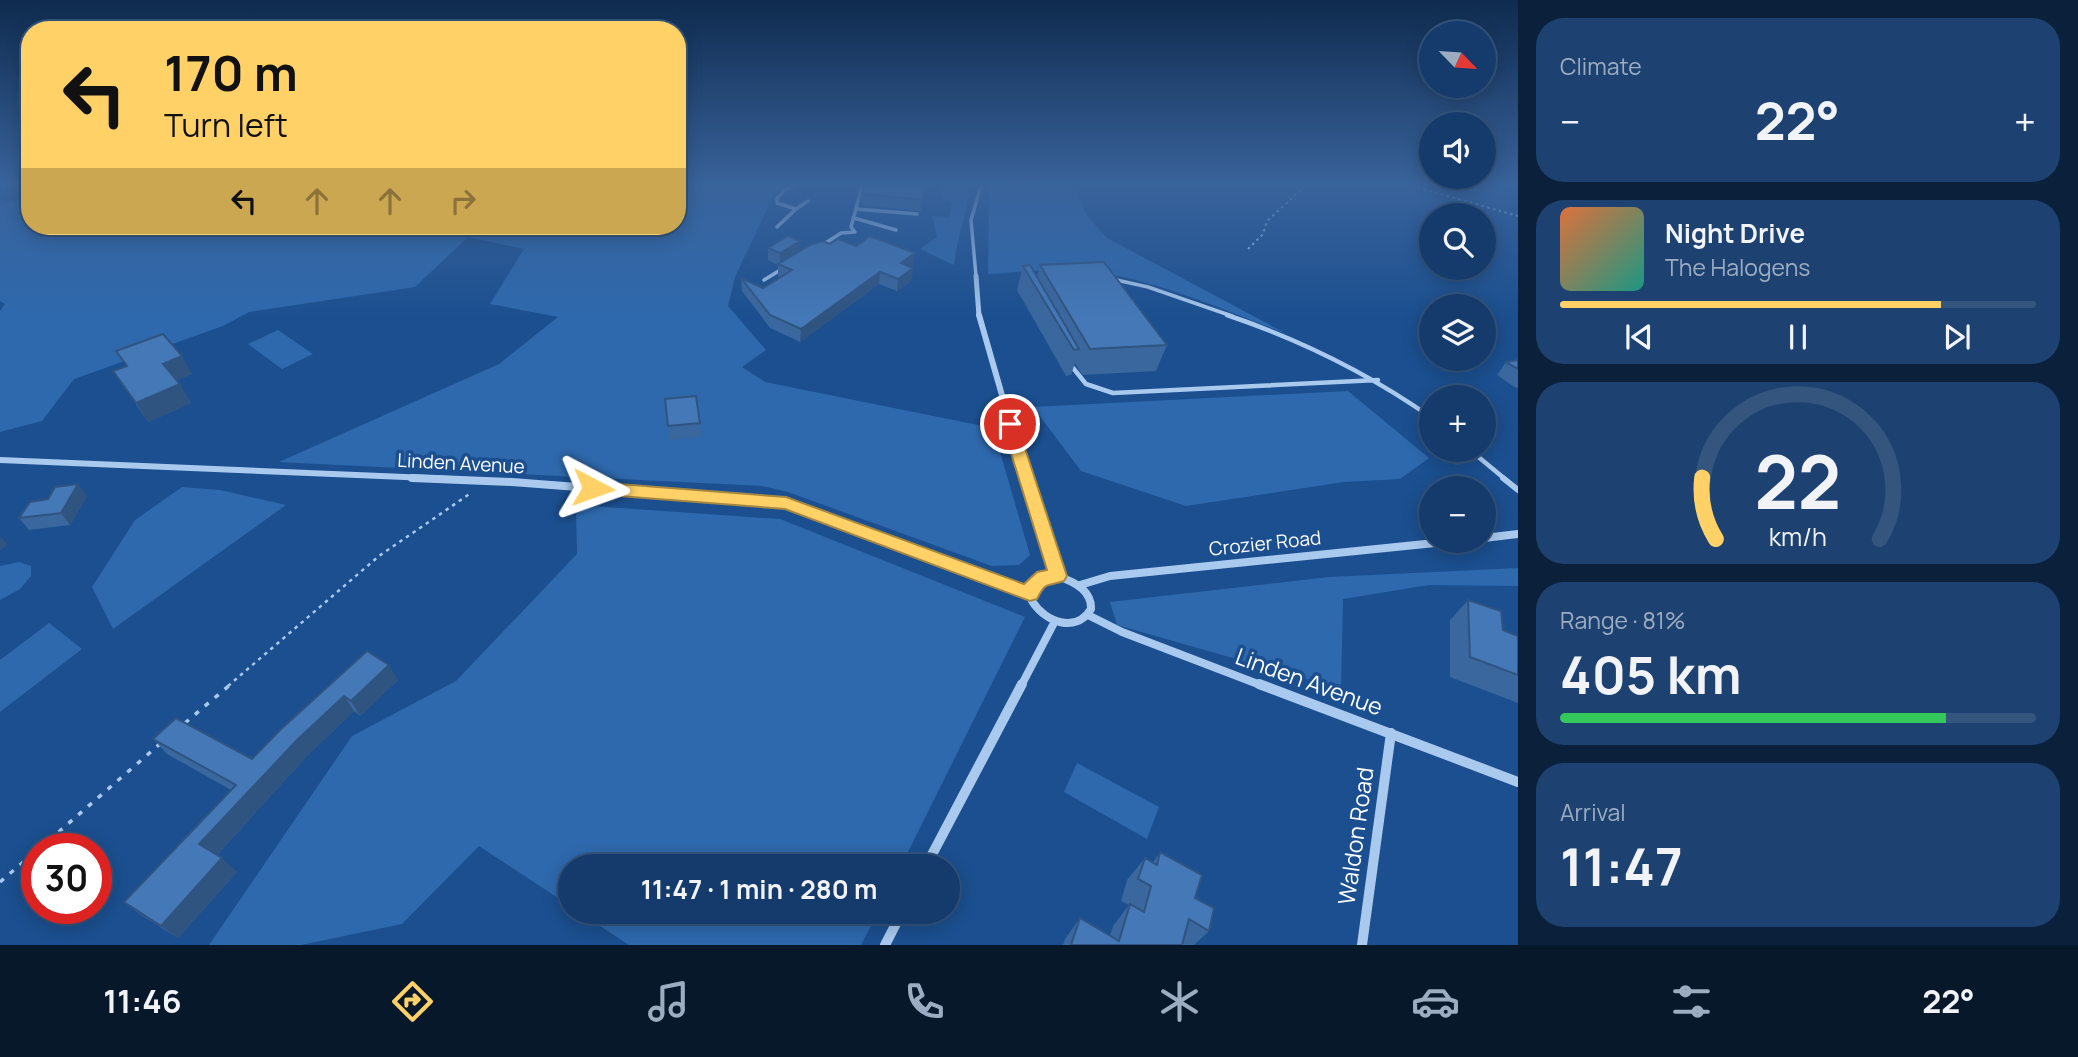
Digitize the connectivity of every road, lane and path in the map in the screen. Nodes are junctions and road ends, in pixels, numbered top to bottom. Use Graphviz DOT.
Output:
graph roads {
  1 [pos="853,230"];
  2 [pos="972,230"];
  3 [pos="1264,230"];
  4 [pos="819,247"];
  5 [pos="1248,249"];
  6 [pos="786,267"];
  7 [pos="976,276"];
  8 [pos="1099,277"];
  9 [pos="764,280"];
  10 [pos="1066,356"];
  11 [pos="1378,380"];
  12 [pos="1419,409"];
  13 [pos="0,460"];
  14 [pos="1484,462"];
  15 [pos="489,481"];
  16 [pos="1518,490"];
  17 [pos="1518,534"];
  18 [pos="1496,537"];
  19 [pos="1419,545"];
  20 [pos="1058,576"];
  21 [pos="1080,585"];
  22 [pos="1030,594"];
  23 [pos="1088,615"];
  24 [pos="1055,621"];
  25 [pos="183,724"];
  26 [pos="1391,733"];
  27 [pos="163,742"];
  28 [pos="1518,782"];
  29 [pos="58,833"];
  30 [pos="932,854"];
  31 [pos="21,864"];
  32 [pos="0,882"];
  33 [pos="896,924"];
  34 [pos="885,945"];
  35 [pos="1362,945"];
  1 -- 4 [label="lane"];
  2 -- 7 [label="lane"];
  3 -- 5 [label="path"];
  6 -- 9 [label="lane"];
  7 -- 20 [label="street"];
  8 -- 11 [label="lane"];
  10 -- 11 [label="lane"];
  11 -- 12 [label="lane"];
  13 -- 15 [label="street, Linden Avenue"];
  14 -- 16 [label="lane"];
  15 -- 22 [label="street, Linden Avenue"];
  15 -- 25 [label="path"];
  17 -- 18 [label="street"];
  19 -- 21 [label="street, Crozier Road"];
  20 -- 21 [label="street"];
  20 -- 22 [label="street"];
  21 -- 23 [label="street"];
  22 -- 24 [label="street"];
  23 -- 24 [label="street"];
  23 -- 26 [label="street, Linden Avenue"];
  24 -- 30 [label="street"];
  26 -- 28 [label="street, Linden Avenue"];
  26 -- 35 [label="street, Waldon Road"];
  27 -- 29 [label="path"];
  31 -- 32 [label="path"];
  33 -- 34 [label="street"];
}
